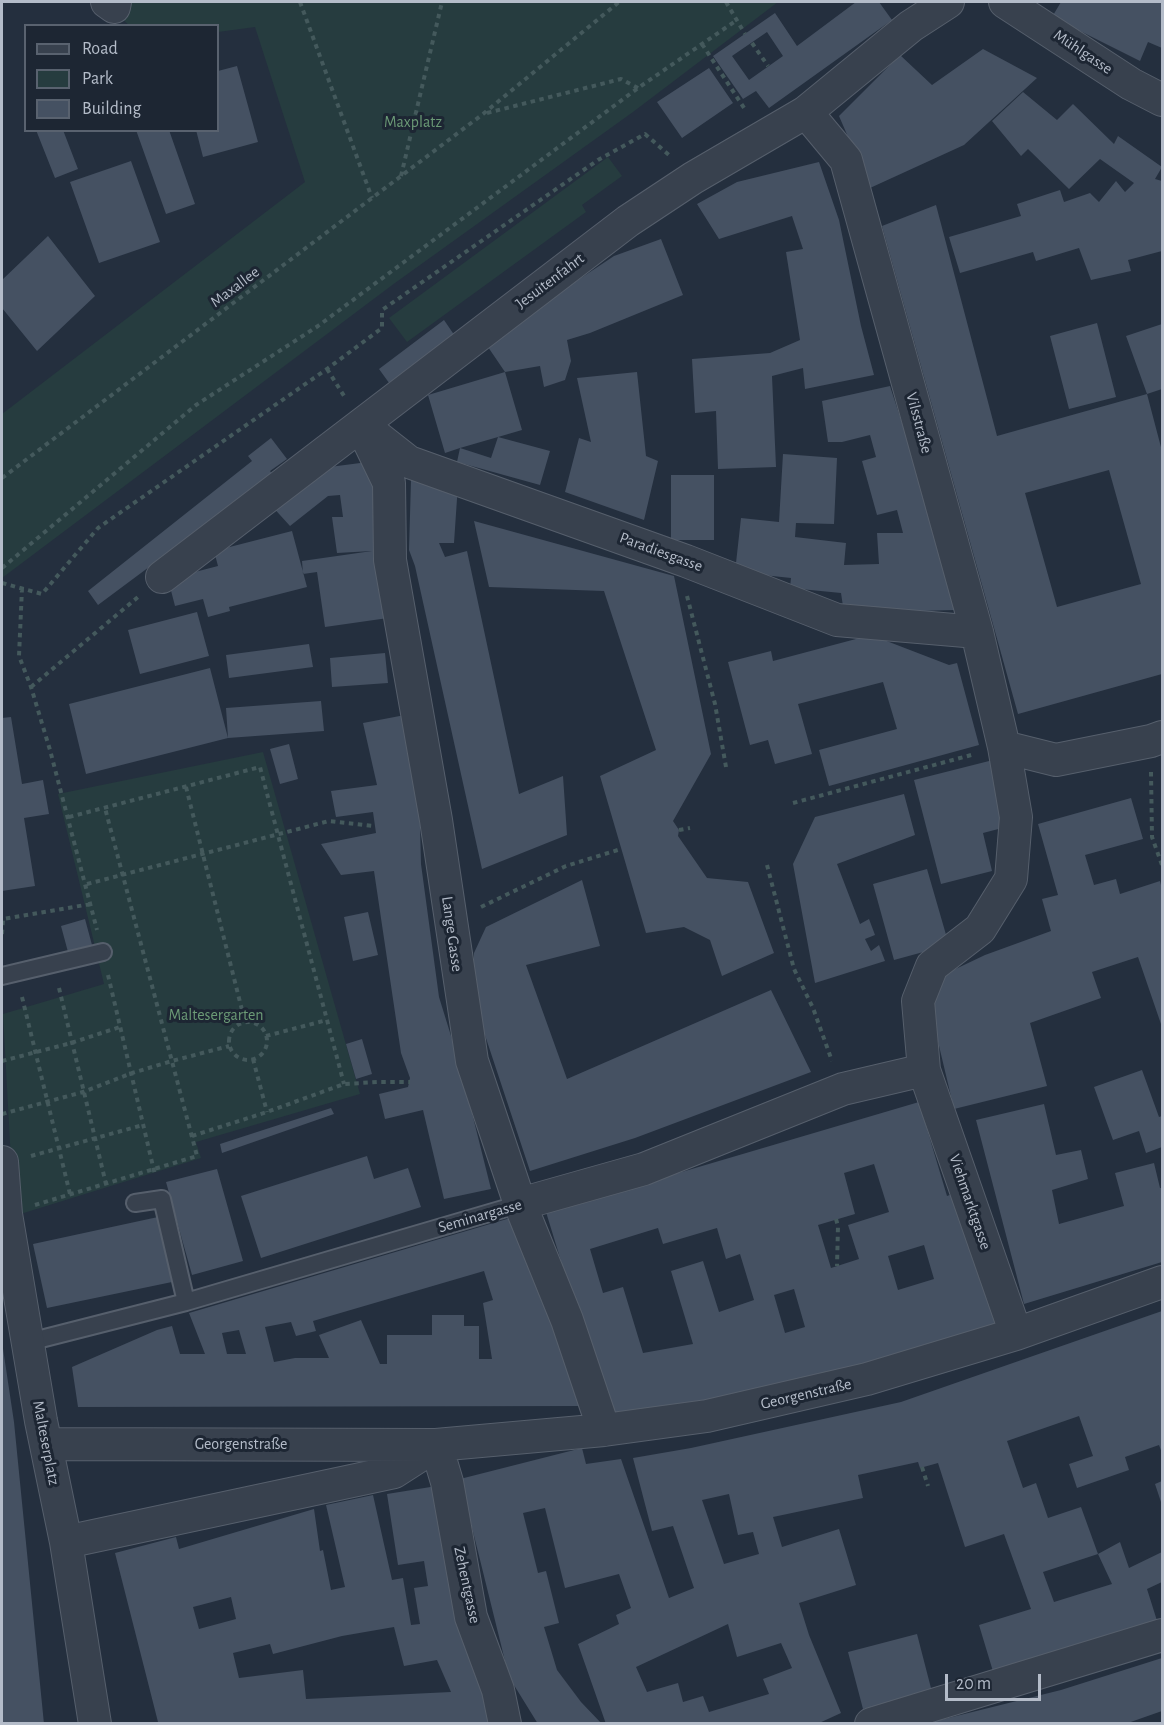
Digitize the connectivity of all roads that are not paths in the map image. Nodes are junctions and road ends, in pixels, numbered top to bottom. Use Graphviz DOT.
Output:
graph roads {
  1 [pos="107,2"];
  2 [pos="115,2"];
  3 [pos="948,2"];
  4 [pos="1005,2"];
  5 [pos="1162,100"];
  6 [pos="806,112"];
  7 [pos="361,424"];
  8 [pos="162,577"];
  9 [pos="977,632"];
  10 [pos="1157,739"];
  11 [pos="1004,747"];
  12 [pos="102,952"];
  13 [pos="9,974"];
  14 [pos="924,1070"];
  15 [pos="2,1163"];
  16 [pos="135,1203"];
  17 [pos="520,1204"];
  18 [pos="1162,1282"];
  19 [pos="186,1302"];
  20 [pos="1016,1334"];
  21 [pos="29,1342"];
  22 [pos="604,1430"];
  23 [pos="46,1444"];
  24 [pos="436,1445"];
  25 [pos="66,1542"];
  26 [pos="1162,1635"];
  27 [pos="95,1724"];
  28 [pos="505,1724"];
  29 [pos="871,1724"];
  1 -- 2 [label="street"];
  3 -- 6 [label="street, Jesuitenfahrt"];
  4 -- 5 [label="street, Mühlgasse"];
  6 -- 7 [label="street, Jesuitenfahrt"];
  6 -- 9 [label="street, Vilsstraße"];
  7 -- 8 [label="street, Jesuitenfahrt"];
  7 -- 9 [label="street, Paradiesgasse"];
  7 -- 17 [label="street, Lange Gasse"];
  9 -- 11 [label="street, Vilsstraße"];
  10 -- 11 [label="street"];
  11 -- 14 [label="street, Viehmarktgasse"];
  12 -- 13 [label="lane"];
  14 -- 17 [label="street, Seminargasse"];
  14 -- 20 [label="street, Viehmarktgasse"];
  15 -- 21 [label="street, Malteserplatz"];
  16 -- 19 [label="lane"];
  17 -- 19 [label="lane, Seminargasse"];
  17 -- 22 [label="street, Lange Gasse"];
  18 -- 20 [label="street, Georgenstraße"];
  19 -- 21 [label="lane, Seminargasse"];
  20 -- 22 [label="street, Georgenstraße"];
  21 -- 23 [label="street, Malteserplatz"];
  22 -- 24 [label="street, Georgenstraße"];
  23 -- 24 [label="street, Georgenstraße"];
  23 -- 25 [label="street, Malteserplatz"];
  24 -- 25 [label="street, Georgenstraße"];
  24 -- 28 [label="street, Zehentgasse"];
  25 -- 27 [label="street, Malteserplatz"];
  26 -- 29 [label="street"];
}
